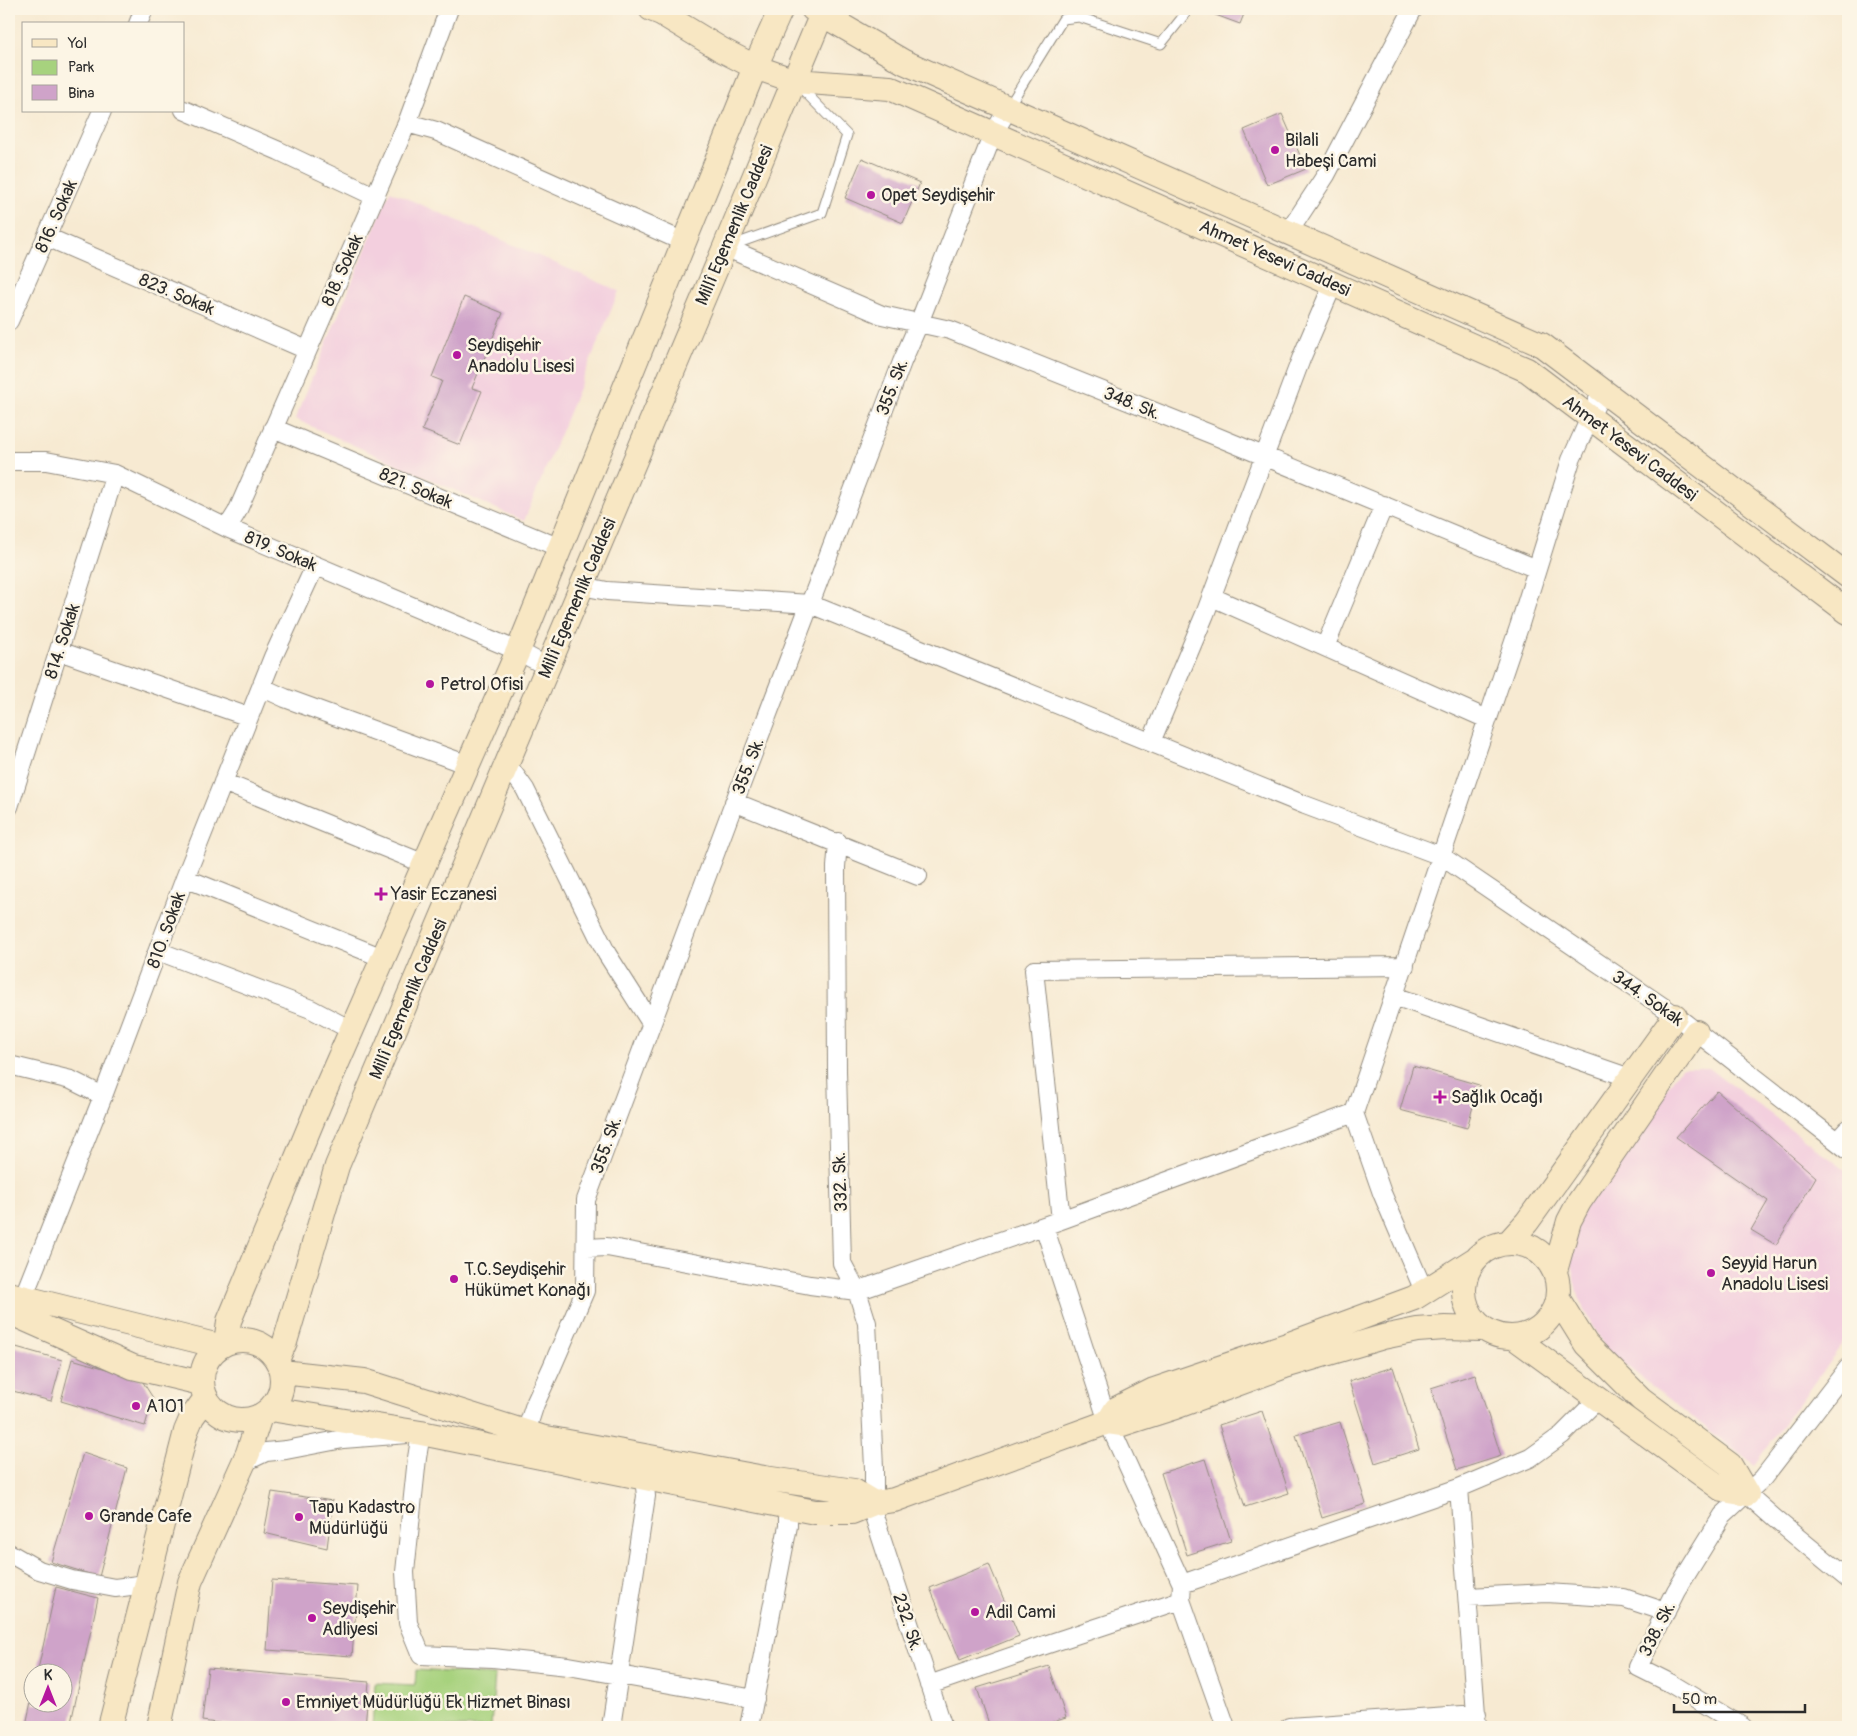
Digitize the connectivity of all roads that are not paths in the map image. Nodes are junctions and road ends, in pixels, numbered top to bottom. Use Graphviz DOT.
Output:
graph roads {
  1 [pos="144,9"];
  2 [pos="449,9"];
  3 [pos="651,9"];
  4 [pos="782,9"];
  5 [pos="1189,9"];
  6 [pos="1413,9"];
  7 [pos="820,10"];
  8 [pos="139,22"];
  9 [pos="755,67"];
  10 [pos="795,81"];
  11 [pos="1008,109"];
  12 [pos="185,110"];
  13 [pos="102,112"];
  14 [pos="407,123"];
  15 [pos="993,134"];
  16 [pos="374,196"];
  17 [pos="1288,233"];
  18 [pos="47,237"];
  19 [pos="684,242"];
  20 [pos="725,247"];
  21 [pos="1333,284"];
  22 [pos="9,321"];
  23 [pos="919,323"];
  24 [pos="307,350"];
  25 [pos="1602,391"];
  26 [pos="1590,417"];
  27 [pos="273,428"];
  28 [pos="1264,456"];
  29 [pos="9,461"];
  30 [pos="115,474"];
  31 [pos="1384,506"];
  32 [pos="227,528"];
  33 [pos="560,548"];
  34 [pos="315,566"];
  35 [pos="1537,569"];
  36 [pos="1848,576"];
  37 [pos="582,586"];
  38 [pos="1212,597"];
  39 [pos="810,604"];
  40 [pos="1848,612"];
  41 [pos="1324,647"];
  42 [pos="58,651"];
  43 [pos="518,651"];
  44 [pos="548,667"];
  45 [pos="261,687"];
  46 [pos="249,717"];
  47 [pos="1487,719"];
  48 [pos="1151,742"];
  49 [pos="507,764"];
  50 [pos="468,765"];
  51 [pos="223,782"];
  52 [pos="734,802"];
  53 [pos="9,807"];
  54 [pos="838,842"];
  55 [pos="1441,856"];
  56 [pos="425,864"];
  57 [pos="918,876"];
  58 [pos="185,878"];
  59 [pos="158,951"];
  60 [pos="383,958"];
  61 [pos="1404,966"];
  62 [pos="1394,996"];
  63 [pos="1675,1016"];
  64 [pos="651,1023"];
  65 [pos="351,1030"];
  66 [pos="1696,1032"];
  67 [pos="9,1065"];
  68 [pos="1630,1078"];
  69 [pos="104,1096"];
  70 [pos="1354,1113"];
  71 [pos="1845,1140"];
  72 [pos="1061,1220"];
  73 [pos="1044,1226"];
  74 [pos="1508,1243"];
  75 [pos="586,1248"];
  76 [pos="1474,1260"];
  77 [pos="1555,1271"];
  78 [pos="857,1291"];
  79 [pos="1424,1291"];
  80 [pos="1558,1299"];
  81 [pos="13,1301"];
  82 [pos="1483,1329"];
  83 [pos="1515,1338"];
  84 [pos="223,1344"];
  85 [pos="279,1366"];
  86 [pos="1848,1368"];
  87 [pos="204,1390"];
  88 [pos="1598,1398"];
  89 [pos="265,1412"];
  90 [pos="1108,1422"];
  91 [pos="526,1432"];
  92 [pos="421,1433"];
  93 [pos="243,1463"];
  94 [pos="644,1478"];
  95 [pos="1459,1488"];
  96 [pos="1747,1494"];
  97 [pos="788,1507"];
  98 [pos="874,1509"];
  99 [pos="9,1553"];
  100 [pos="1848,1579"];
  101 [pos="146,1584"];
  102 [pos="1182,1592"];
  103 [pos="1468,1597"];
  104 [pos="1666,1612"];
  105 [pos="618,1675"];
  106 [pos="929,1685"];
  107 [pos="755,1699"];
  108 [pos="1477,1721"];
  109 [pos="110,1727"];
  110 [pos="158,1727"];
  111 [pos="611,1727"];
  112 [pos="749,1727"];
  113 [pos="943,1727"];
  114 [pos="1226,1727"];
  115 [pos="1289,1727"];
  116 [pos="1743,1727"];
  1 -- 8 [label="street"];
  2 -- 14 [label="street, 818. Sokak"];
  3 -- 9 [label="street, Ahmet Yesevi Caddesi"];
  4 -- 9 [label="street, Millî Egemenlik Caddesi"];
  5 -- 11 [label="lane"];
  6 -- 17 [label="street"];
  7 -- 10 [label="street, Millî Egemenlik Caddesi"];
  7 -- 11 [label="street, Ahmet Yesevi Caddesi"];
  9 -- 10 [label="street, Ahmet Yesevi Caddesi"];
  9 -- 19 [label="street, Millî Egemenlik Caddesi"];
  10 -- 15 [label="street, Ahmet Yesevi Caddesi"];
  10 -- 20 [label="street, Millî Egemenlik Caddesi"];
  10 -- 20 [label="lane"];
  11 -- 15 [label="street, 355. Sk."];
  11 -- 17 [label="street, Ahmet Yesevi Caddesi"];
  12 -- 16 [label="street"];
  13 -- 18 [label="street, 816. Sokak"];
  14 -- 16 [label="street, 818. Sokak"];
  14 -- 19 [label="street"];
  15 -- 21 [label="street, Ahmet Yesevi Caddesi"];
  15 -- 23 [label="street, 355. Sk."];
  16 -- 24 [label="street, 818. Sokak"];
  17 -- 25 [label="street, Ahmet Yesevi Caddesi"];
  18 -- 22 [label="street, 816. Sokak"];
  18 -- 24 [label="street, 823. Sokak"];
  19 -- 33 [label="street, Millî Egemenlik Caddesi"];
  20 -- 23 [label="street, 348. Sk."];
  20 -- 37 [label="street, Millî Egemenlik Caddesi"];
  21 -- 26 [label="street, Ahmet Yesevi Caddesi"];
  21 -- 28 [label="street"];
  23 -- 28 [label="street, 348. Sk."];
  23 -- 39 [label="street, 355. Sk."];
  24 -- 27 [label="street, 818. Sokak"];
  25 -- 26 [label="street"];
  25 -- 36 [label="street, Ahmet Yesevi Caddesi"];
  26 -- 35 [label="street"];
  26 -- 40 [label="street, Ahmet Yesevi Caddesi"];
  27 -- 32 [label="street, 818. Sokak"];
  27 -- 33 [label="street, 821. Sokak"];
  28 -- 31 [label="street, 348. Sk."];
  28 -- 38 [label="street"];
  29 -- 30 [label="street, 819. Sokak"];
  30 -- 32 [label="street, 819. Sokak"];
  30 -- 42 [label="street, 814. Sokak"];
  31 -- 35 [label="street, 348. Sk."];
  31 -- 41 [label="street"];
  32 -- 34 [label="street, 819. Sokak"];
  33 -- 43 [label="street, Millî Egemenlik Caddesi"];
  34 -- 43 [label="street, 819. Sokak"];
  34 -- 45 [label="street, 810. Sokak"];
  35 -- 47 [label="street"];
  37 -- 39 [label="street, 344. Sokak"];
  37 -- 44 [label="street, Millî Egemenlik Caddesi"];
  38 -- 41 [label="street"];
  38 -- 48 [label="street"];
  39 -- 48 [label="street, 344. Sokak"];
  39 -- 52 [label="street, 355. Sk."];
  41 -- 47 [label="street"];
  42 -- 46 [label="street"];
  42 -- 53 [label="street, 814. Sokak"];
  43 -- 44 [label="street, 819. Sokak"];
  43 -- 50 [label="street, Millî Egemenlik Caddesi"];
  44 -- 49 [label="street, Millî Egemenlik Caddesi"];
  45 -- 46 [label="street, 810. Sokak"];
  45 -- 50 [label="street"];
  46 -- 51 [label="street, 810. Sokak"];
  47 -- 55 [label="street"];
  48 -- 55 [label="street, 344. Sokak"];
  49 -- 64 [label="street"];
  49 -- 85 [label="street, Millî Egemenlik Caddesi"];
  50 -- 56 [label="street, Millî Egemenlik Caddesi"];
  51 -- 56 [label="street"];
  51 -- 58 [label="street, 810. Sokak"];
  52 -- 54 [label="street"];
  52 -- 64 [label="street, 355. Sk."];
  54 -- 57 [label="street"];
  54 -- 78 [label="street, 332. Sk."];
  55 -- 61 [label="street"];
  55 -- 63 [label="street, 344. Sokak"];
  56 -- 60 [label="street, Millî Egemenlik Caddesi"];
  58 -- 59 [label="street, 810. Sokak"];
  58 -- 60 [label="street"];
  59 -- 65 [label="street"];
  59 -- 69 [label="street, 810. Sokak"];
  60 -- 65 [label="street, Millî Egemenlik Caddesi"];
  61 -- 62 [label="street"];
  61 -- 72 [label="street"];
  62 -- 68 [label="street"];
  62 -- 70 [label="street"];
  63 -- 66 [label="street, 344. Sokak"];
  63 -- 68 [label="street"];
  64 -- 75 [label="street, 355. Sk."];
  65 -- 84 [label="street, Millî Egemenlik Caddesi"];
  66 -- 71 [label="street, 344. Sokak"];
  66 -- 77 [label="street"];
  67 -- 69 [label="street"];
  68 -- 74 [label="street"];
  69 -- 81 [label="street, 810. Sokak"];
  70 -- 72 [label="street"];
  70 -- 79 [label="street"];
  72 -- 73 [label="street"];
  73 -- 78 [label="street"];
  73 -- 90 [label="street"];
  74 -- 76 [label="street"];
  74 -- 77 [label="street"];
  75 -- 78 [label="street"];
  75 -- 91 [label="street, 355. Sk."];
  76 -- 79 [label="street"];
  76 -- 82 [label="street"];
  77 -- 80 [label="street"];
  78 -- 98 [label="street, 332. Sk."];
  79 -- 90 [label="street"];
  80 -- 83 [label="street"];
  80 -- 96 [label="street"];
  81 -- 84 [label="street"];
  81 -- 87 [label="street"];
  82 -- 83 [label="street"];
  82 -- 90 [label="street"];
  83 -- 88 [label="street"];
  84 -- 85 [label="street"];
  84 -- 87 [label="street"];
  85 -- 89 [label="street"];
  85 -- 91 [label="street"];
  86 -- 96 [label="street, 338. Sk."];
  87 -- 89 [label="street"];
  87 -- 101 [label="street"];
  88 -- 95 [label="street"];
  88 -- 96 [label="street"];
  89 -- 92 [label="street"];
  89 -- 93 [label="street"];
  90 -- 98 [label="street"];
  90 -- 102 [label="street"];
  91 -- 98 [label="street"];
  92 -- 93 [label="street"];
  92 -- 94 [label="street"];
  92 -- 105 [label="street"];
  93 -- 110 [label="street"];
  94 -- 97 [label="street"];
  94 -- 105 [label="street"];
  95 -- 102 [label="street"];
  95 -- 103 [label="street"];
  96 -- 100 [label="street"];
  96 -- 104 [label="street, 338. Sk."];
  97 -- 98 [label="street"];
  97 -- 107 [label="street"];
  98 -- 106 [label="street, 232. Sk."];
  99 -- 101 [label="street"];
  101 -- 109 [label="street"];
  102 -- 106 [label="street"];
  102 -- 114 [label="street"];
  103 -- 104 [label="street"];
  103 -- 108 [label="street"];
  104 -- 116 [label="street, 338. Sk."];
  105 -- 107 [label="street"];
  105 -- 111 [label="street"];
  106 -- 113 [label="street, 232. Sk."];
  107 -- 112 [label="street"];
  108 -- 115 [label="street"];
}
